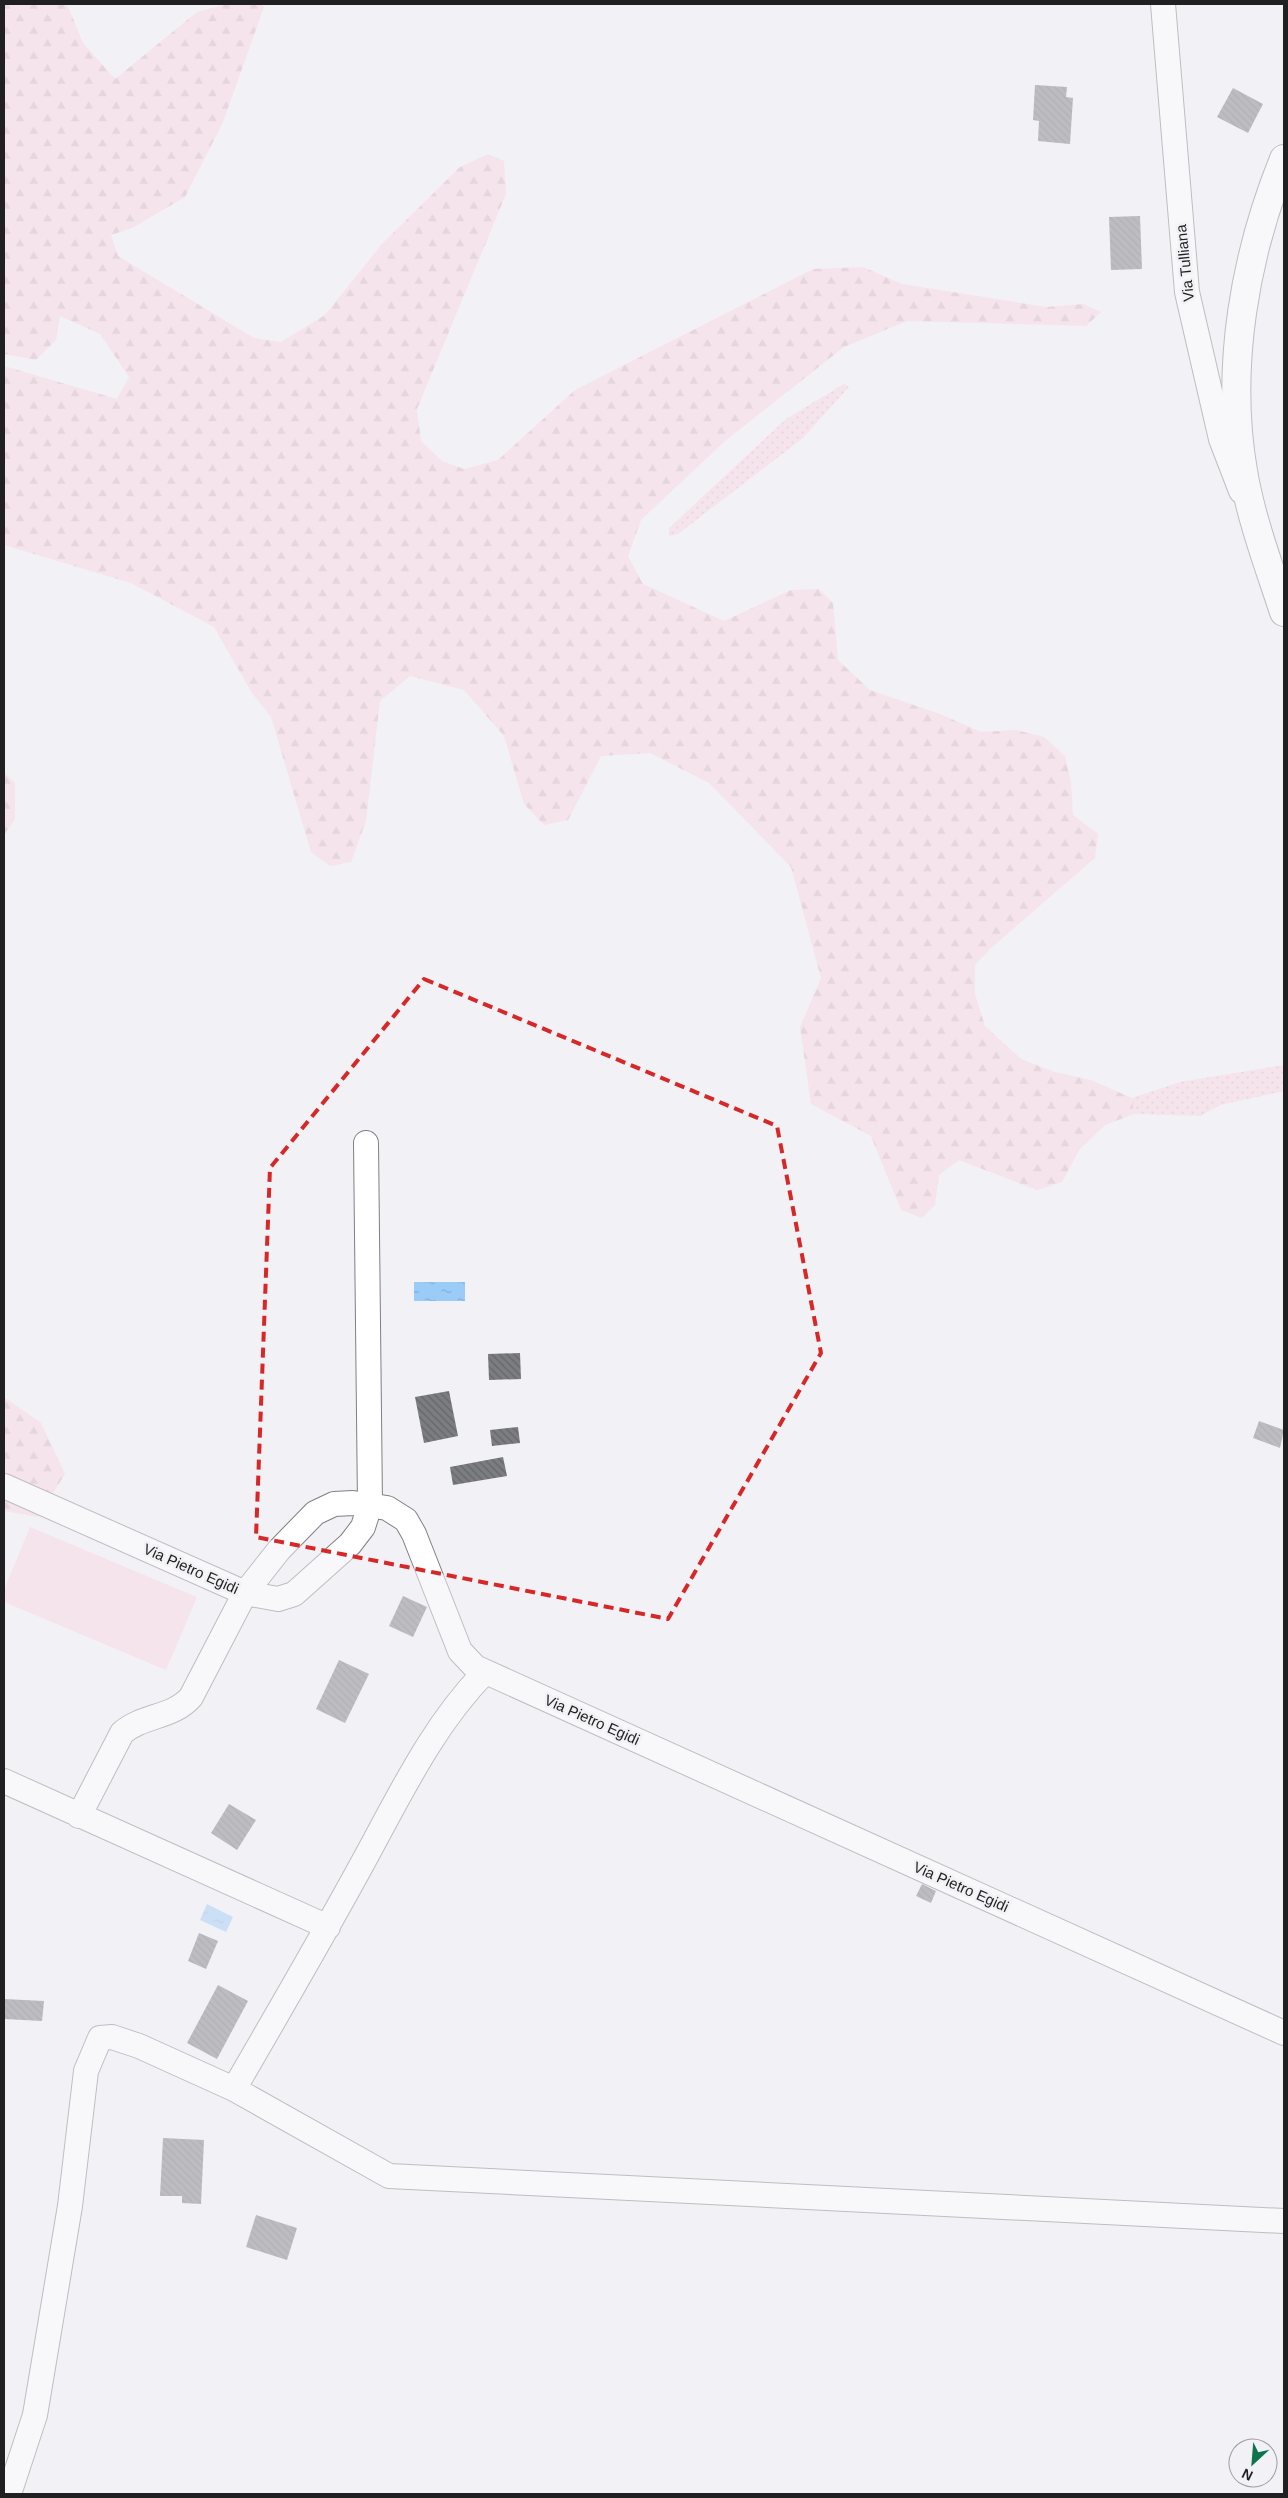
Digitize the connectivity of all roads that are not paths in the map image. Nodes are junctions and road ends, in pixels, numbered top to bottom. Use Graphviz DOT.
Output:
graph roads {
  1 [pos="1163,4"];
  2 [pos="1284,159"];
  3 [pos="1252,512"];
  4 [pos="1284,612"];
  5 [pos="366,1143"];
  6 [pos="10,1494"];
  7 [pos="370,1505"];
  8 [pos="245,1593"];
  9 [pos="485,1672"];
  10 [pos="4,1781"];
  11 [pos="79,1816"];
  12 [pos="328,1927"];
  13 [pos="1284,2033"];
  14 [pos="234,2089"];
  15 [pos="1284,2221"];
  16 [pos="9,2494"];
  1 -- 3 [label="street, Via Tulliana"];
  2 -- 3 [label="main road"];
  3 -- 4 [label="main road"];
  5 -- 7 [label="street"];
  6 -- 8 [label="street, Via Pietro Egidi"];
  7 -- 8 [label="street, Via Pietro Egidi"];
  7 -- 8 [label="street"];
  7 -- 9 [label="street, Via Pietro Egidi"];
  8 -- 11 [label="street"];
  9 -- 12 [label="street"];
  9 -- 13 [label="street, Via Pietro Egidi"];
  10 -- 11 [label="street"];
  11 -- 12 [label="street"];
  12 -- 14 [label="street"];
  14 -- 15 [label="street"];
  14 -- 16 [label="street"];
}
